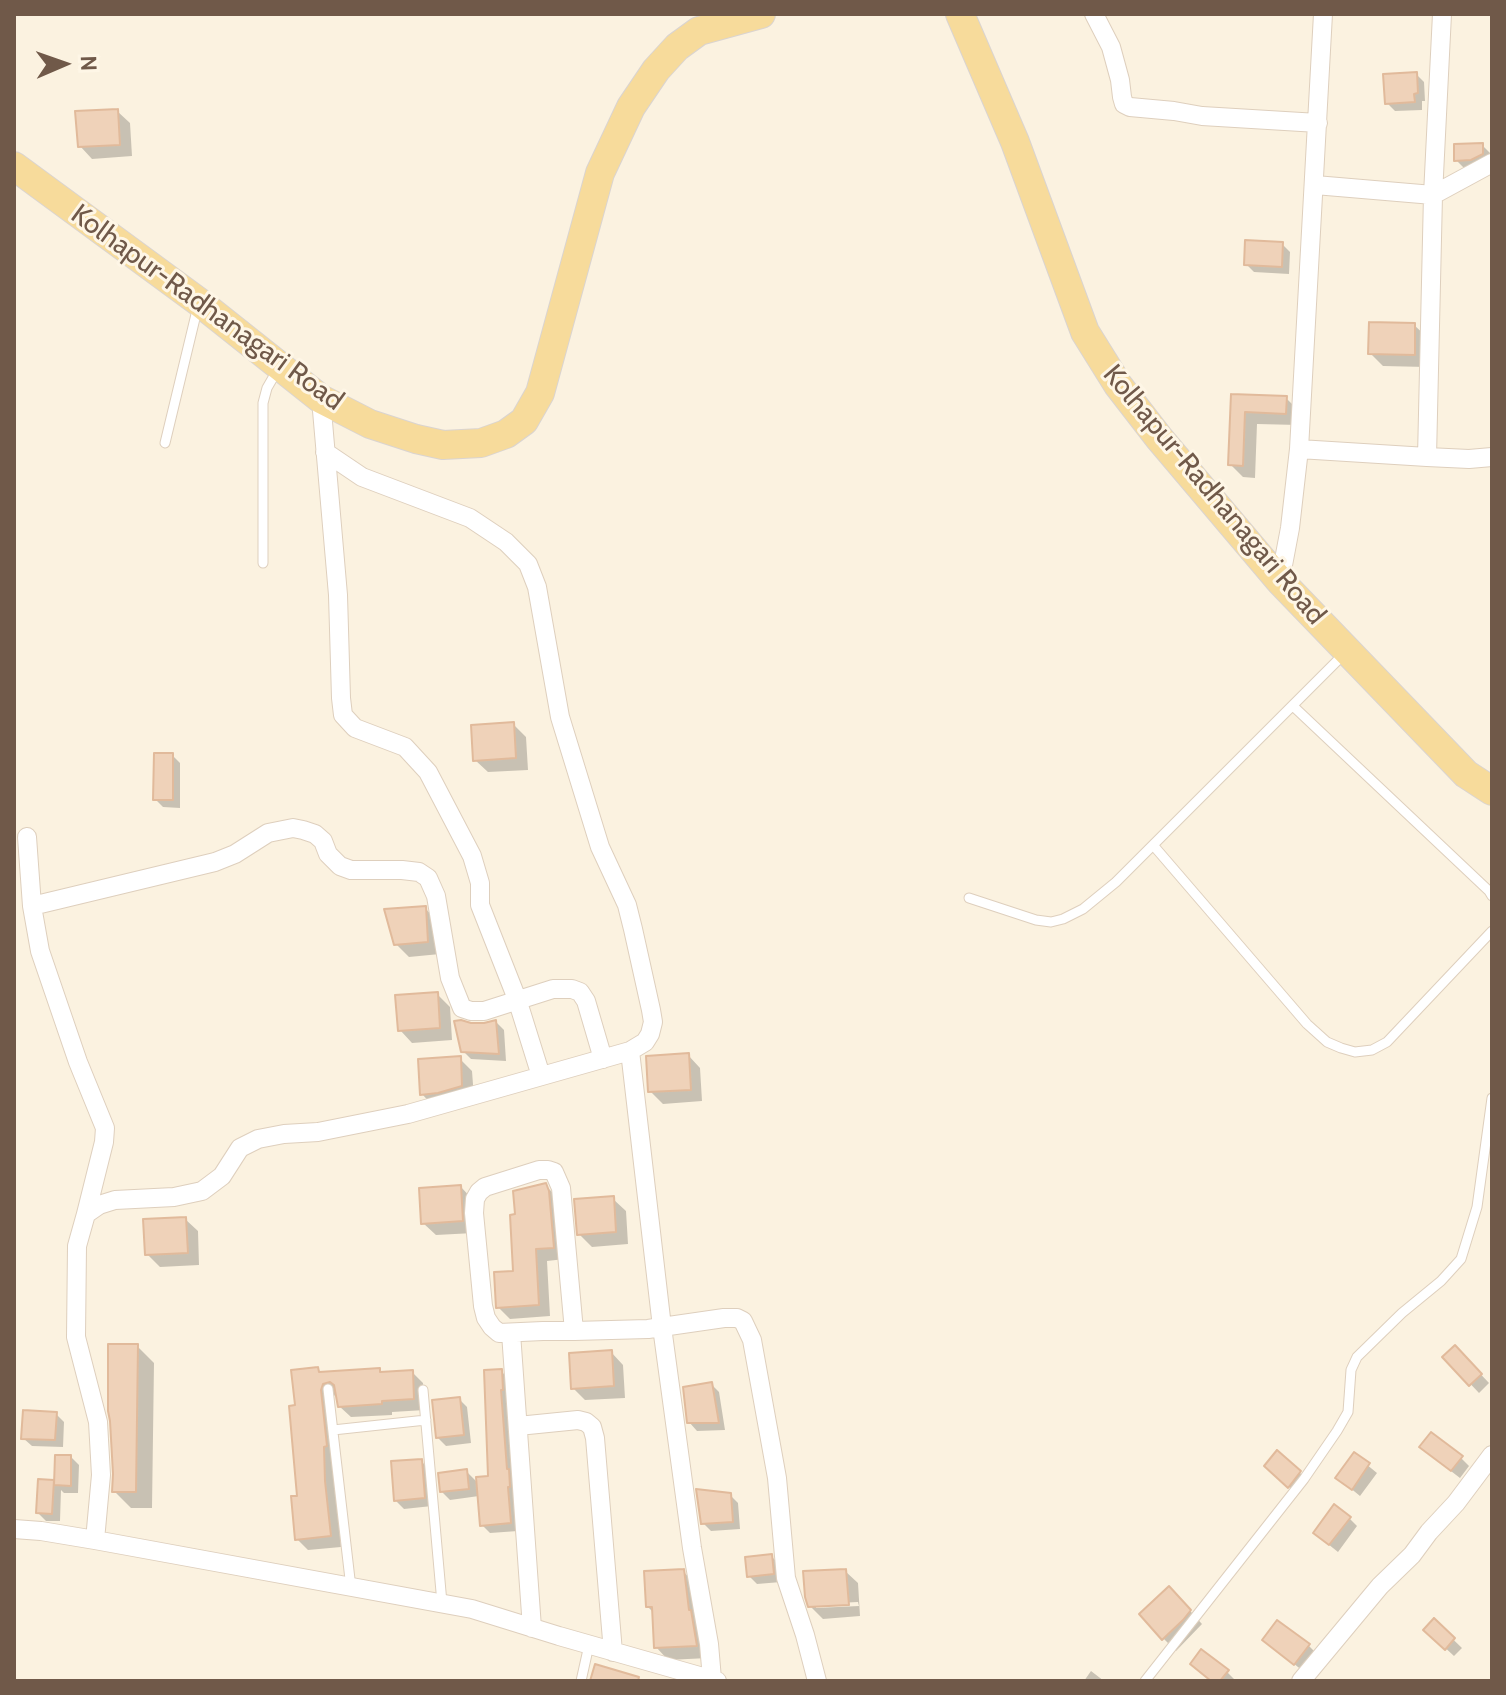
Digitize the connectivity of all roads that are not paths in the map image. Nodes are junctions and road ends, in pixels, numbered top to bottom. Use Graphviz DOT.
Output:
graph roads {
  1 [pos="761,14"];
  2 [pos="1094,14"];
  3 [pos="1323,14"];
  4 [pos="1442,14"];
  5 [pos="963,16"];
  6 [pos="1318,123"];
  7 [pos="1492,163"];
  8 [pos="14,166"];
  9 [pos="1315,185"];
  10 [pos="1433,195"];
  11 [pos="199,302"];
  12 [pos="279,366"];
  13 [pos="321,399"];
  14 [pos="165,443"];
  15 [pos="1299,449"];
  16 [pos="325,452"];
  17 [pos="1427,457"];
  18 [pos="1492,457"];
  19 [pos="263,563"];
  20 [pos="1280,581"];
  21 [pos="1347,651"];
  22 [pos="1293,706"];
  23 [pos="1492,791"];
  24 [pos="27,837"];
  25 [pos="1153,845"];
  26 [pos="1492,896"];
  27 [pos="969,898"];
  28 [pos="32,906"];
  29 [pos="1492,931"];
  30 [pos="517,999"];
  31 [pos="630,1051"];
  32 [pos="603,1059"];
  33 [pos="541,1076"];
  34 [pos="1492,1098"];
  35 [pos="86,1214"];
  36 [pos="662,1327"];
  37 [pos="574,1331"];
  38 [pos="511,1333"];
  39 [pos="328,1389"];
  40 [pos="423,1390"];
  41 [pos="426,1420"];
  42 [pos="518,1426"];
  43 [pos="333,1430"];
  44 [pos="1492,1455"];
  45 [pos="14,1529"];
  46 [pos="95,1540"];
  47 [pos="351,1588"];
  48 [pos="442,1603"];
  49 [pos="532,1628"];
  50 [pos="589,1645"];
  51 [pos="613,1652"];
  52 [pos="715,1680"];
  53 [pos="581,1681"];
  54 [pos="817,1681"];
  55 [pos="1145,1681"];
  56 [pos="1301,1681"];
  1 -- 13 [label="main road, Kolhapur-Radhanagari Road"];
  2 -- 6 [label="street"];
  3 -- 6 [label="street"];
  4 -- 10 [label="street"];
  5 -- 20 [label="main road, Kolhapur-Radhanagari Road"];
  6 -- 9 [label="street"];
  7 -- 10 [label="street"];
  8 -- 11 [label="main road, Kolhapur-Radhanagari Road"];
  9 -- 10 [label="street"];
  9 -- 15 [label="street"];
  10 -- 17 [label="street"];
  11 -- 12 [label="main road, Kolhapur-Radhanagari Road"];
  11 -- 14 [label="lane"];
  12 -- 13 [label="main road, Kolhapur-Radhanagari Road"];
  12 -- 19 [label="lane"];
  13 -- 16 [label="street"];
  15 -- 17 [label="street"];
  15 -- 20 [label="street"];
  16 -- 30 [label="street"];
  16 -- 31 [label="street"];
  17 -- 18 [label="street"];
  20 -- 21 [label="main road, Kolhapur-Radhanagari Road"];
  21 -- 22 [label="lane"];
  21 -- 23 [label="main road, Kolhapur-Radhanagari Road"];
  22 -- 25 [label="lane"];
  22 -- 26 [label="lane"];
  24 -- 28 [label="street"];
  25 -- 27 [label="lane"];
  25 -- 29 [label="lane"];
  28 -- 30 [label="street"];
  28 -- 35 [label="street"];
  30 -- 32 [label="street"];
  30 -- 33 [label="street"];
  31 -- 32 [label="street"];
  31 -- 36 [label="street"];
  32 -- 33 [label="street"];
  33 -- 35 [label="street"];
  34 -- 55 [label="lane"];
  35 -- 46 [label="street"];
  36 -- 37 [label="street"];
  36 -- 52 [label="street"];
  36 -- 54 [label="street"];
  37 -- 38 [label="street"];
  37 -- 38 [label="street"];
  38 -- 42 [label="street"];
  39 -- 43 [label="lane"];
  40 -- 41 [label="lane"];
  41 -- 43 [label="lane"];
  41 -- 48 [label="lane"];
  42 -- 49 [label="street"];
  42 -- 51 [label="street"];
  43 -- 47 [label="lane"];
  44 -- 56 [label="street"];
  45 -- 46 [label="street"];
  46 -- 47 [label="street"];
  47 -- 48 [label="street"];
  48 -- 49 [label="street"];
  49 -- 50 [label="street"];
  50 -- 51 [label="street"];
  50 -- 53 [label="lane"];
  51 -- 52 [label="street"];
}
